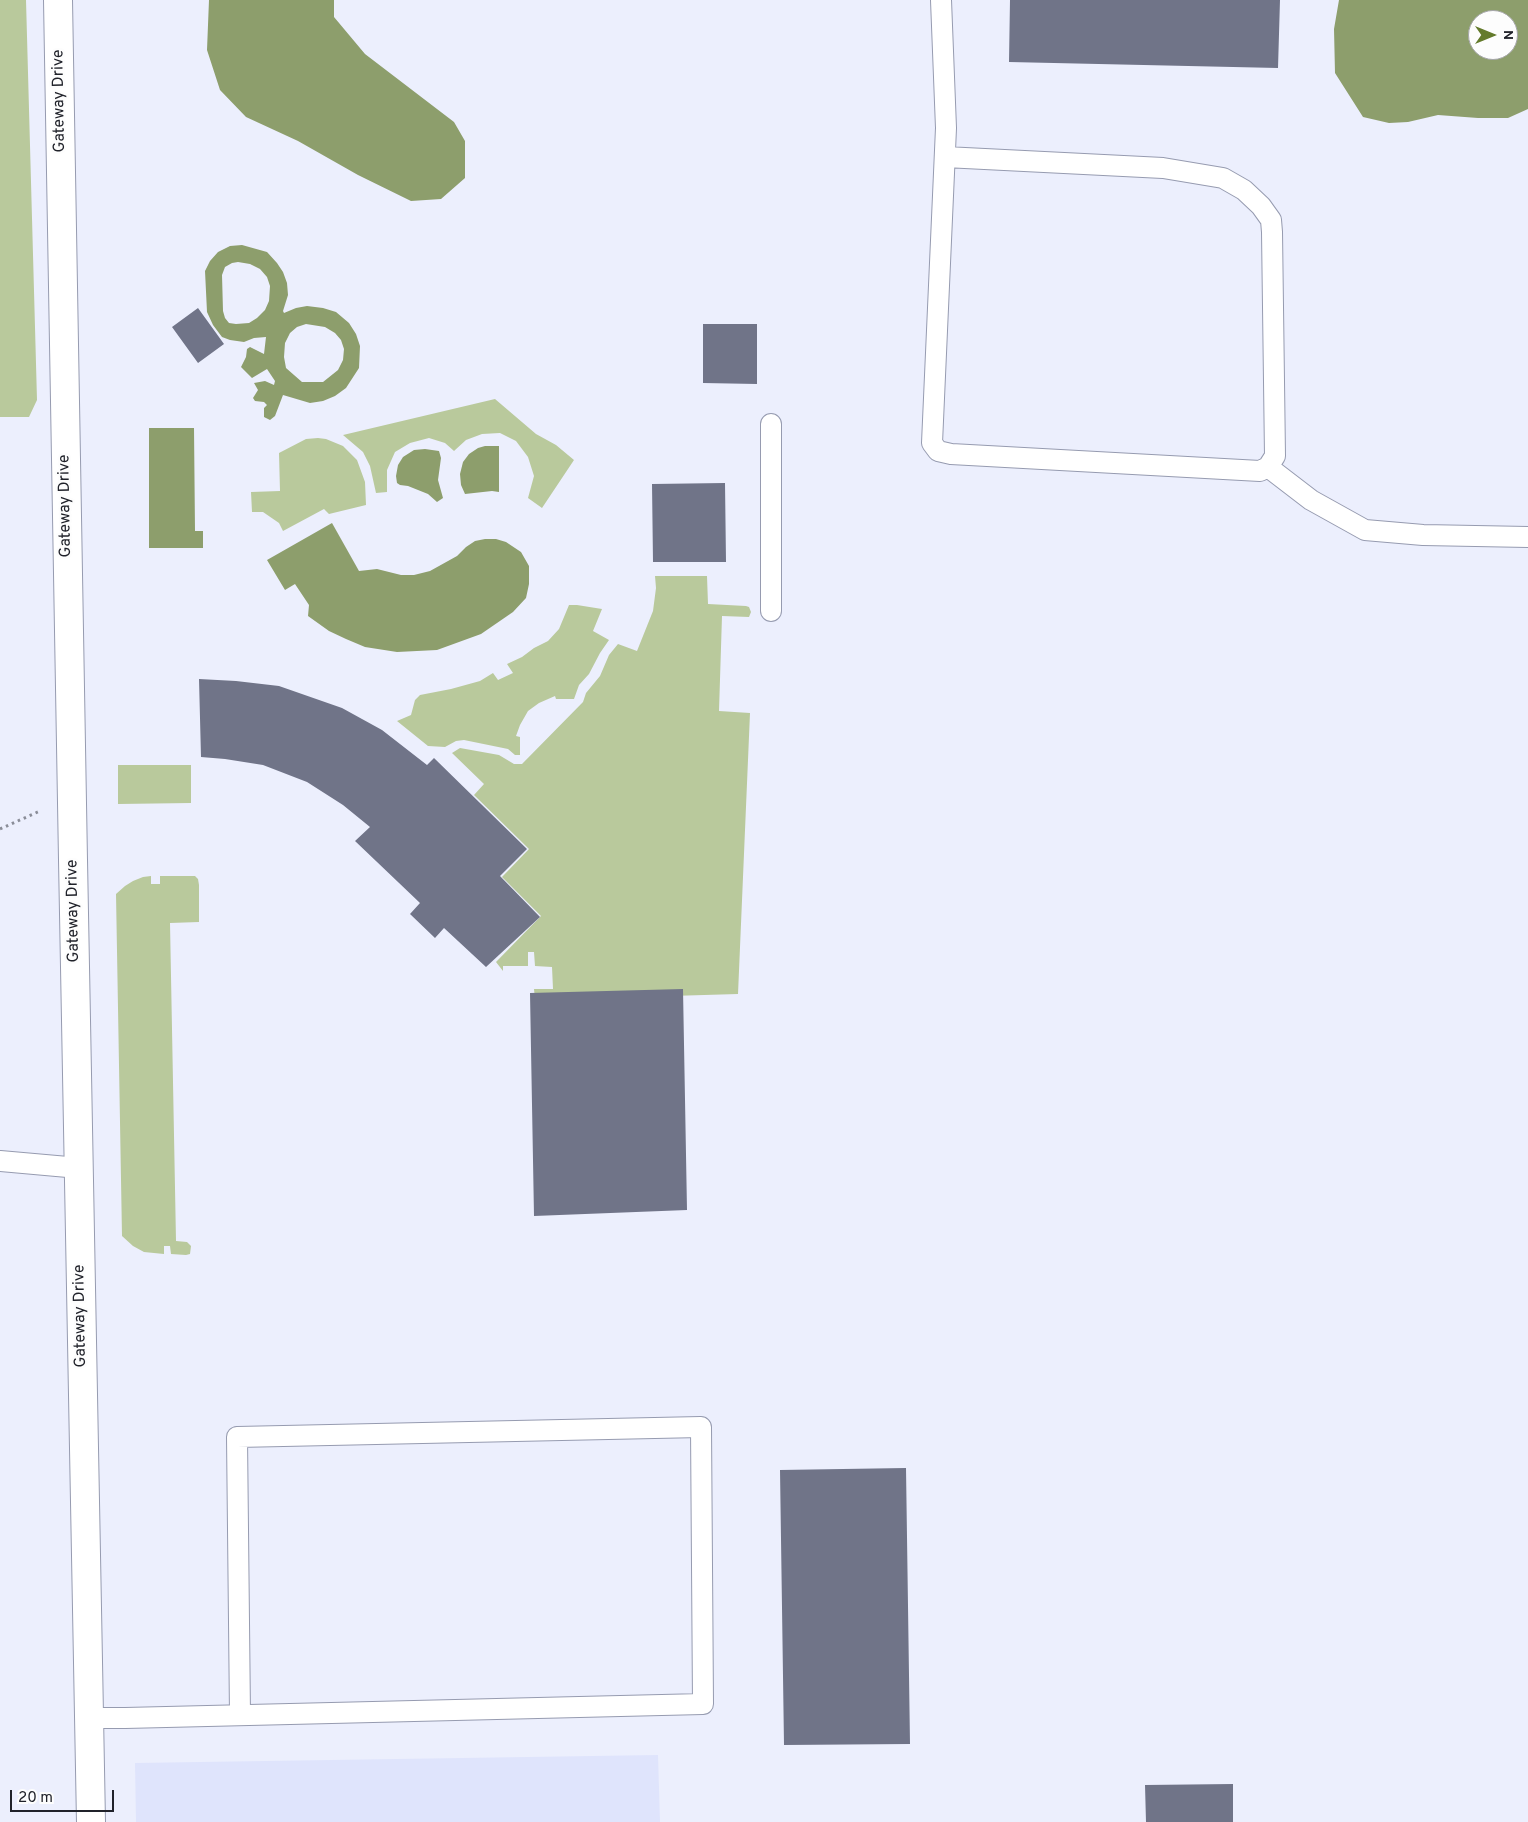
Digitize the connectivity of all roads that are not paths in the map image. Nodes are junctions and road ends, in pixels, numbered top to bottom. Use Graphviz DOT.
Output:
graph roads {
  1 [pos="58,0"];
  2 [pos="941,0"];
  3 [pos="944,157"];
  4 [pos="771,424"];
  5 [pos="1268,467"];
  6 [pos="1528,537"];
  7 [pos="771,612"];
  8 [pos="0,1160"];
  9 [pos="79,1168"];
  10 [pos="240,1715"];
  11 [pos="89,1718"];
  12 [pos="91,1822"];
  1 -- 9 [label="street, Gateway Drive"];
  2 -- 3 [label="lane"];
  3 -- 5 [label="lane"];
  3 -- 5 [label="lane"];
  4 -- 7 [label="lane"];
  5 -- 6 [label="lane"];
  8 -- 9 [label="lane"];
  9 -- 11 [label="street, Gateway Drive"];
  10 -- 10 [label="lane"];
  10 -- 11 [label="lane"];
  11 -- 12 [label="street, Gateway Drive"];
}
